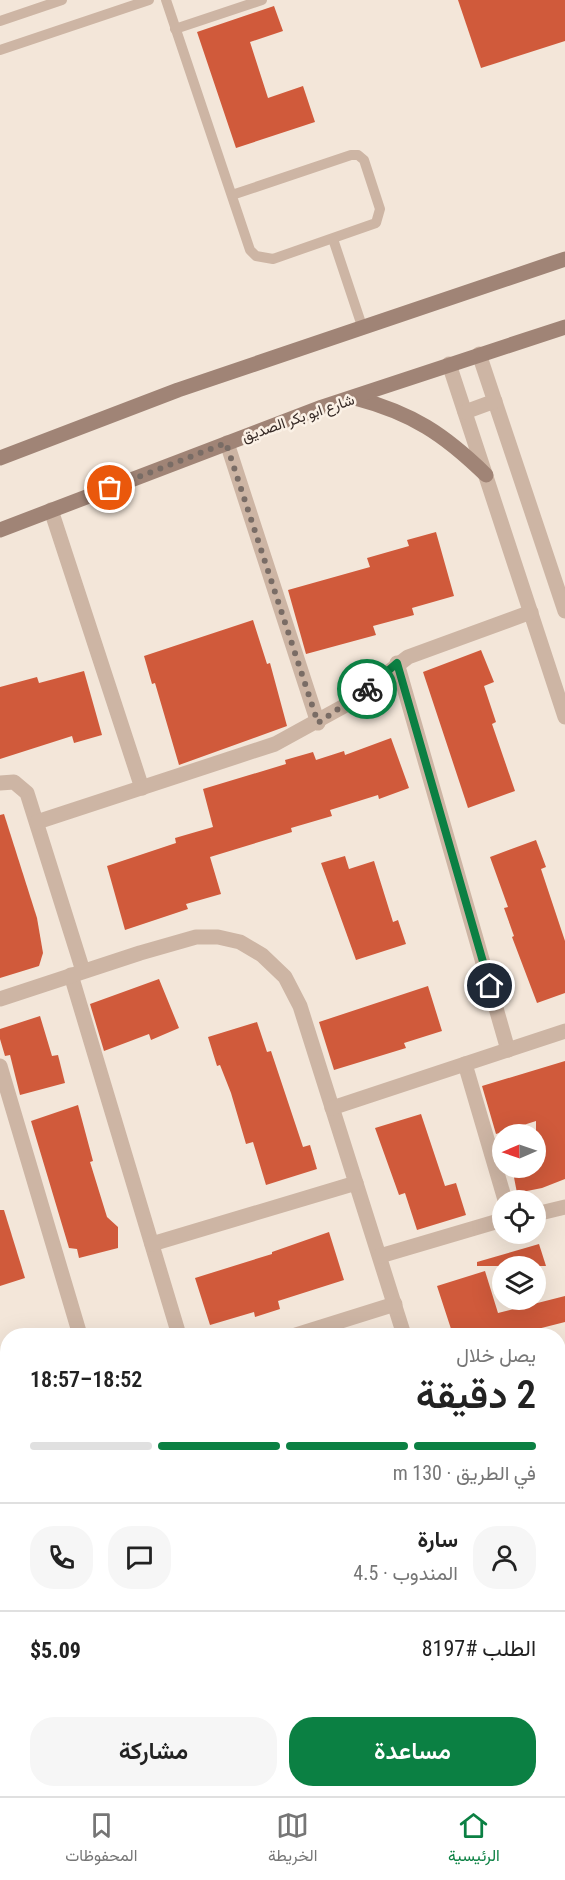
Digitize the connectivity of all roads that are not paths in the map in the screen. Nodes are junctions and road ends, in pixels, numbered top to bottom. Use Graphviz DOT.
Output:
graph roads {
  1 [pos="62,0"];
  2 [pos="149,0"];
  3 [pos="166,0"];
  4 [pos="262,0"];
  5 [pos="0,21"];
  6 [pos="175,29"];
  7 [pos="0,50"];
  8 [pos="232,195"];
  9 [pos="333,239"];
  10 [pos="565,259"];
  11 [pos="362,326"];
  12 [pos="565,327"];
  13 [pos="479,354"];
  14 [pos="449,364"];
  15 [pos="355,398"];
  16 [pos="495,401"];
  17 [pos="465,412"];
  18 [pos="226,443"];
  19 [pos="0,458"];
  20 [pos="486,475"];
  21 [pos="51,510"];
  22 [pos="0,530"];
  23 [pos="565,611"];
  24 [pos="531,612"];
  25 [pos="397,663"];
  26 [pos="565,717"];
  27 [pos="318,723"];
  28 [pos="0,783"];
  29 [pos="142,788"];
  30 [pos="37,822"];
  31 [pos="77,973"];
  32 [pos="0,999"];
  33 [pos="565,1031"];
  34 [pos="508,1050"];
  35 [pos="465,1064"];
  36 [pos="0,1066"];
  37 [pos="333,1108"];
  38 [pos="356,1183"];
  39 [pos="502,1190"];
  40 [pos="565,1208"];
  41 [pos="546,1212"];
  42 [pos="492,1223"];
  43 [pos="152,1244"];
  44 [pos="380,1256"];
  45 [pos="395,1304"];
  46 [pos="78,1328"];
  47 [pos="177,1328"];
  48 [pos="318,1328"];
  49 [pos="402,1328"];
  1 -- 5 [label="lane"];
  2 -- 7 [label="lane"];
  3 -- 6 [label="lane"];
  4 -- 6 [label="lane"];
  6 -- 8 [label="lane"];
  8 -- 9 [label="lane"];
  8 -- 9 [label="lane"];
  9 -- 11 [label="lane"];
  10 -- 11 [label="main road"];
  11 -- 19 [label="main road"];
  12 -- 13 [label="main road, شارع ابو بكر الصديق"];
  13 -- 14 [label="main road, شارع ابو بكر الصديق"];
  13 -- 16 [label="street"];
  14 -- 15 [label="main road, شارع ابو بكر الصديق"];
  14 -- 17 [label="street"];
  15 -- 18 [label="main road, شارع ابو بكر الصديق"];
  15 -- 20 [label="main road"];
  16 -- 17 [label="street"];
  16 -- 23 [label="street"];
  17 -- 20 [label="street"];
  18 -- 21 [label="main road, شارع ابو بكر الصديق"];
  18 -- 27 [label="street"];
  20 -- 24 [label="street"];
  21 -- 22 [label="main road, شارع ابو بكر الصديق"];
  21 -- 29 [label="street"];
  24 -- 25 [label="street"];
  24 -- 26 [label="street"];
  25 -- 27 [label="street"];
  25 -- 34 [label="street"];
  27 -- 29 [label="street"];
  28 -- 30 [label="street"];
  29 -- 30 [label="street"];
  30 -- 31 [label="street"];
  31 -- 32 [label="street"];
  31 -- 37 [label="street"];
  31 -- 43 [label="street"];
  33 -- 34 [label="street"];
  34 -- 35 [label="street"];
  35 -- 37 [label="street"];
  35 -- 39 [label="street"];
  36 -- 46 [label="street"];
  37 -- 38 [label="street"];
  38 -- 43 [label="street"];
  38 -- 44 [label="street"];
  40 -- 41 [label="street"];
  42 -- 44 [label="street"];
  43 -- 47 [label="street"];
  44 -- 45 [label="street"];
  45 -- 48 [label="street"];
  45 -- 49 [label="street"];
}
